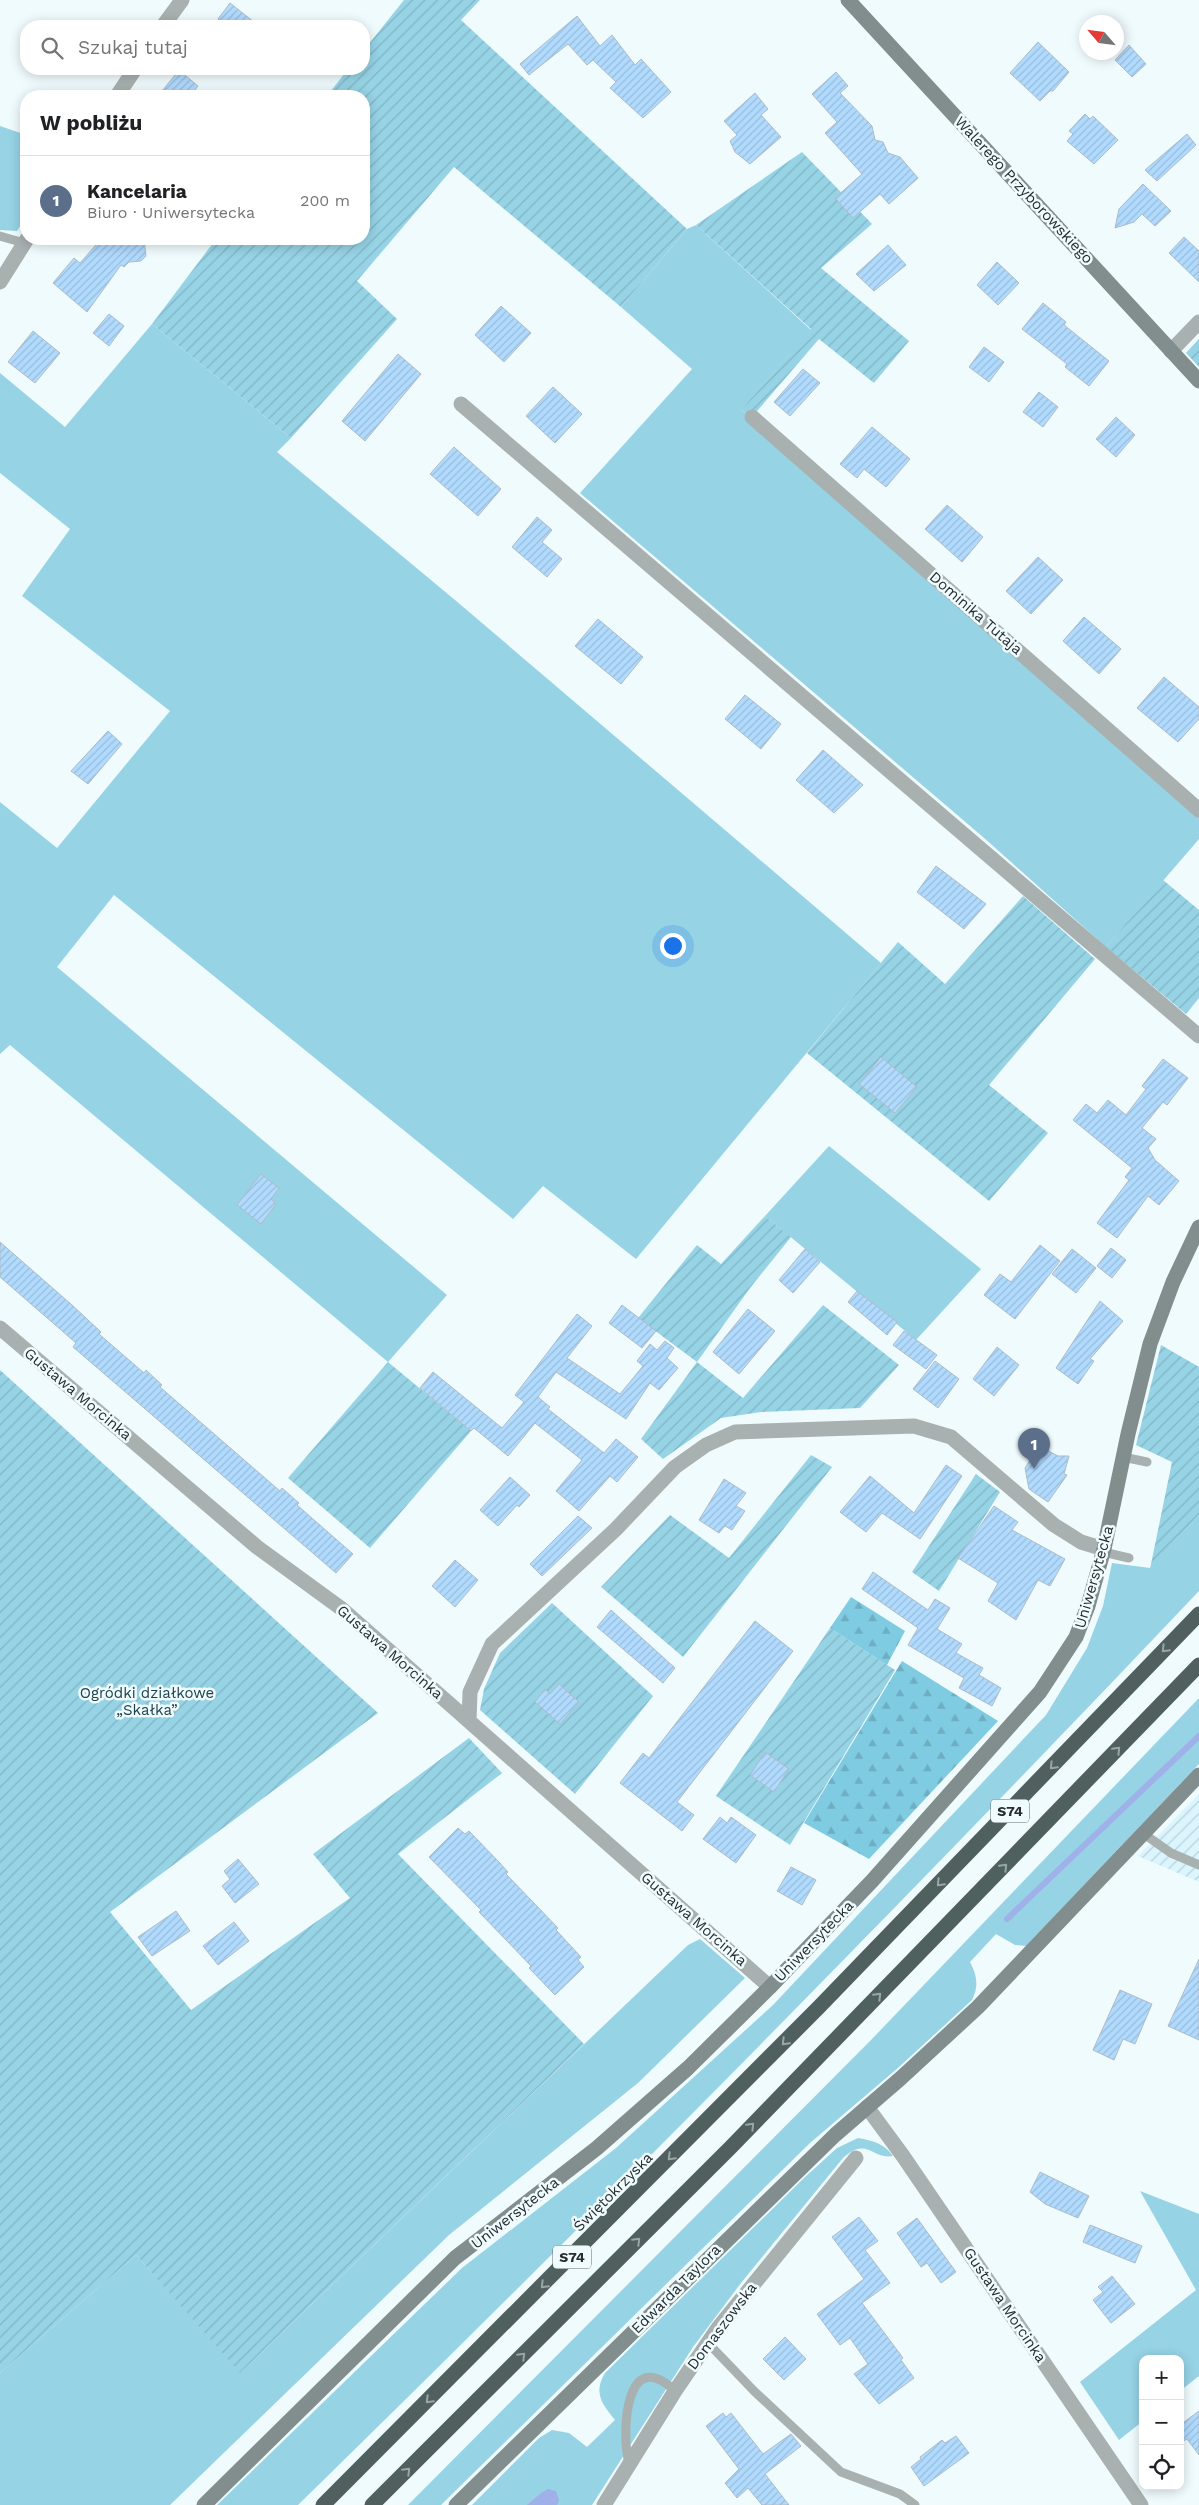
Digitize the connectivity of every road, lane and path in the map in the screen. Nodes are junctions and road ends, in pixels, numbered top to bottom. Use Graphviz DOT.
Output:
graph roads {
  1 [pos="182,0"];
  2 [pos="848,0"];
  3 [pos="167,20"];
  4 [pos="131,75"];
  5 [pos="121,90"];
  6 [pos="0,236"];
  7 [pos="20,240"];
  8 [pos="23,245"];
  9 [pos="0,282"];
  10 [pos="1199,322"];
  11 [pos="1171,351"];
  12 [pos="1199,381"];
  13 [pos="461,404"];
  14 [pos="752,416"];
  15 [pos="1199,810"];
  16 [pos="1199,1036"];
  17 [pos="1199,1227"];
  18 [pos="0,1328"];
  19 [pos="1123,1457"];
  20 [pos="1147,1462"];
  21 [pos="1104,1550"];
  22 [pos="1129,1558"];
  23 [pos="1199,1614"];
  24 [pos="1199,1664"];
  25 [pos="469,1722"];
  26 [pos="1199,1775"];
  27 [pos="1144,1834"];
  28 [pos="1199,1865"];
  29 [pos="770,1987"];
  30 [pos="867,2107"];
  31 [pos="856,2158"];
  32 [pos="708,2342"];
  33 [pos="674,2391"];
  34 [pos="629,2463"];
  35 [pos="204,2505"];
  36 [pos="323,2505"];
  37 [pos="372,2505"];
  38 [pos="456,2505"];
  39 [pos="604,2505"];
  40 [pos="915,2505"];
  41 [pos="1141,2505"];
  1 -- 3 [label="street"];
  2 -- 11 [label="street, Walerego Przyborowskiego"];
  4 -- 5 [label="street"];
  6 -- 7 [label="lane"];
  8 -- 9 [label="street"];
  10 -- 11 [label="street"];
  11 -- 12 [label="street, Walerego Przyborowskiego"];
  13 -- 16 [label="street"];
  14 -- 15 [label="street, Dominika Tutaja"];
  17 -- 19 [label="street, Uniwersytecka"];
  18 -- 25 [label="street, Gustawa Morcinka"];
  19 -- 20 [label="lane"];
  19 -- 21 [label="street, Uniwersytecka"];
  21 -- 22 [label="lane"];
  21 -- 25 [label="street"];
  21 -- 29 [label="street, Uniwersytecka"];
  23 -- 36 [label="highway, Świętokrzyska / S74, one-way"];
  37 -- 24 [label="highway, S74, one-way"];
  25 -- 29 [label="street, Gustawa Morcinka"];
  26 -- 27 [label="street, Edwarda Taylora"];
  27 -- 28 [label="lane"];
  27 -- 30 [label="street, Edwarda Taylora"];
  29 -- 35 [label="street, Uniwersytecka"];
  30 -- 38 [label="street, Edwarda Taylora"];
  30 -- 41 [label="street, Gustawa Morcinka"];
  31 -- 32 [label="street, Domaszowska"];
  32 -- 33 [label="street, Domaszowska"];
  32 -- 40 [label="lane"];
  33 -- 34 [label="street, Domaszowska"];
  33 -- 34 [label="lane"];
  34 -- 39 [label="street, Domaszowska"];
}
